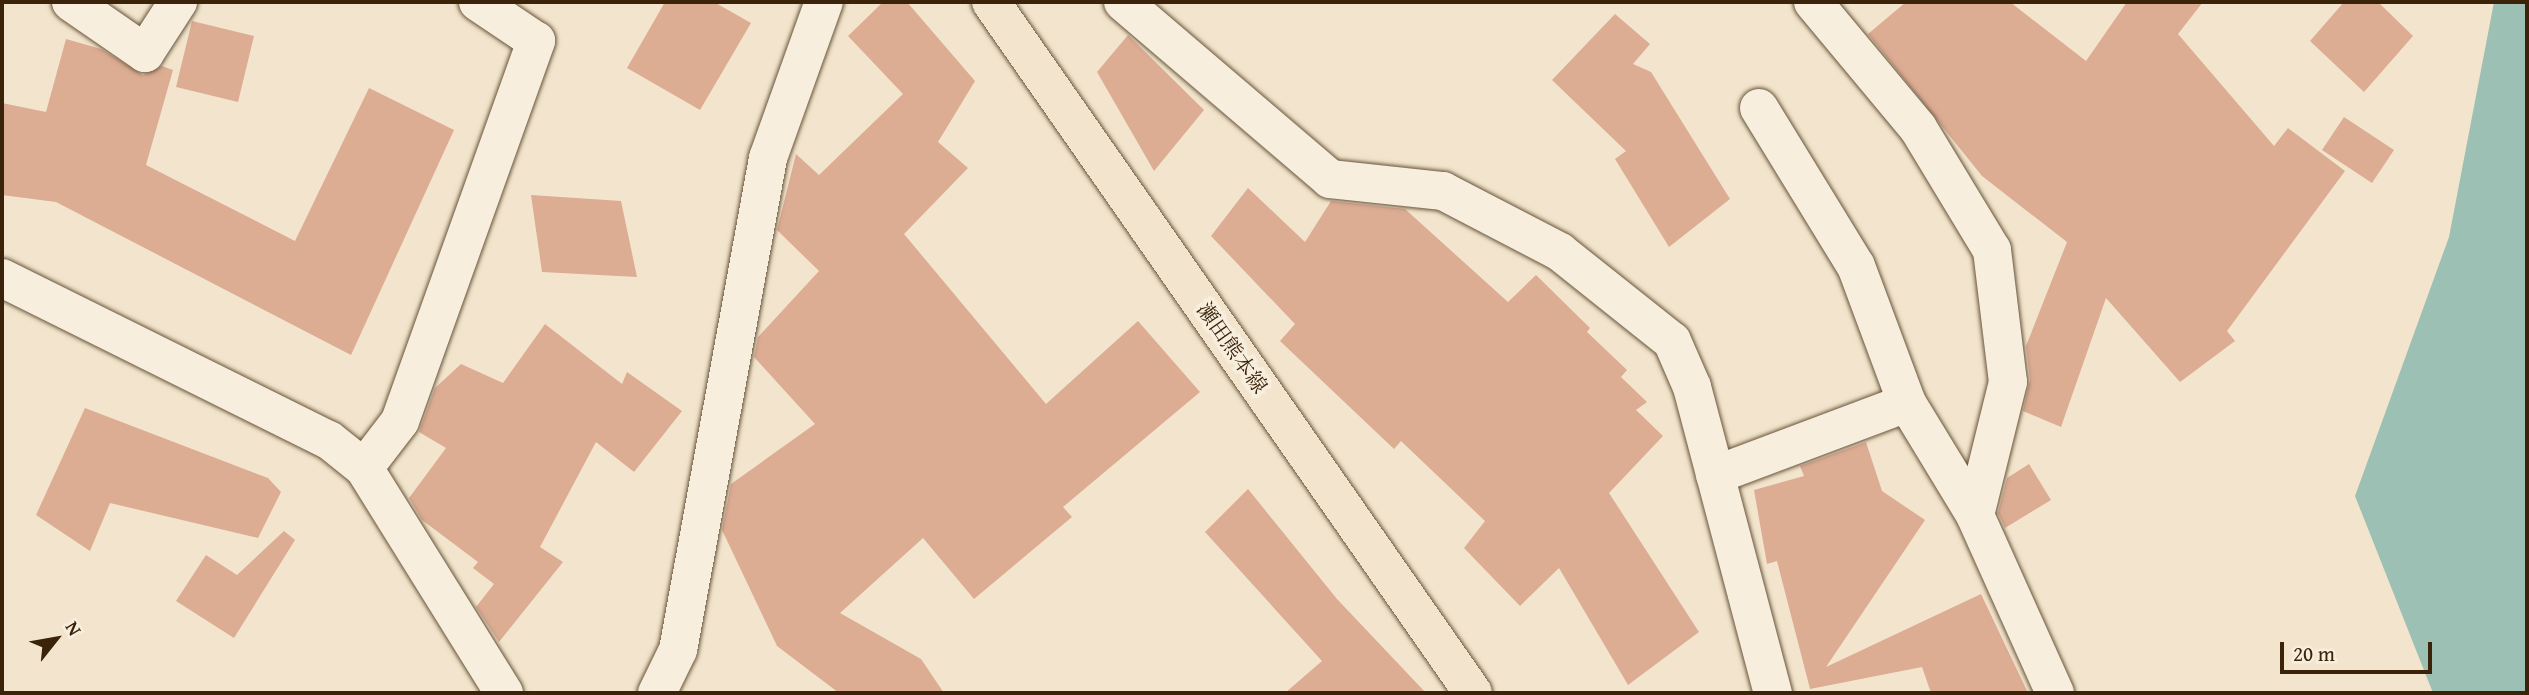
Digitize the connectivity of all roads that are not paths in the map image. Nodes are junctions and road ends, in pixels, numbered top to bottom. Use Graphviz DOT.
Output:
graph roads {
  1 [pos="71,2"];
  2 [pos="178,2"];
  3 [pos="478,2"];
  4 [pos="824,2"];
  5 [pos="991,2"];
  6 [pos="1123,2"];
  7 [pos="1813,2"];
  8 [pos="1759,108"];
  9 [pos="2,278"];
  10 [pos="1908,402"];
  11 [pos="364,468"];
  12 [pos="1715,475"];
  13 [pos="1975,515"];
  14 [pos="504,693"];
  15 [pos="657,693"];
  16 [pos="1473,693"];
  17 [pos="1773,693"];
  18 [pos="2054,693"];
  1 -- 2 [label="street"];
  3 -- 11 [label="street"];
  4 -- 15 [label="street"];
  5 -- 16 [label="main road, 瀬田熊本線"];
  6 -- 12 [label="street"];
  7 -- 13 [label="street"];
  8 -- 10 [label="street"];
  9 -- 11 [label="street"];
  10 -- 12 [label="street"];
  10 -- 13 [label="street"];
  11 -- 14 [label="street"];
  12 -- 17 [label="street"];
  13 -- 18 [label="street"];
}
